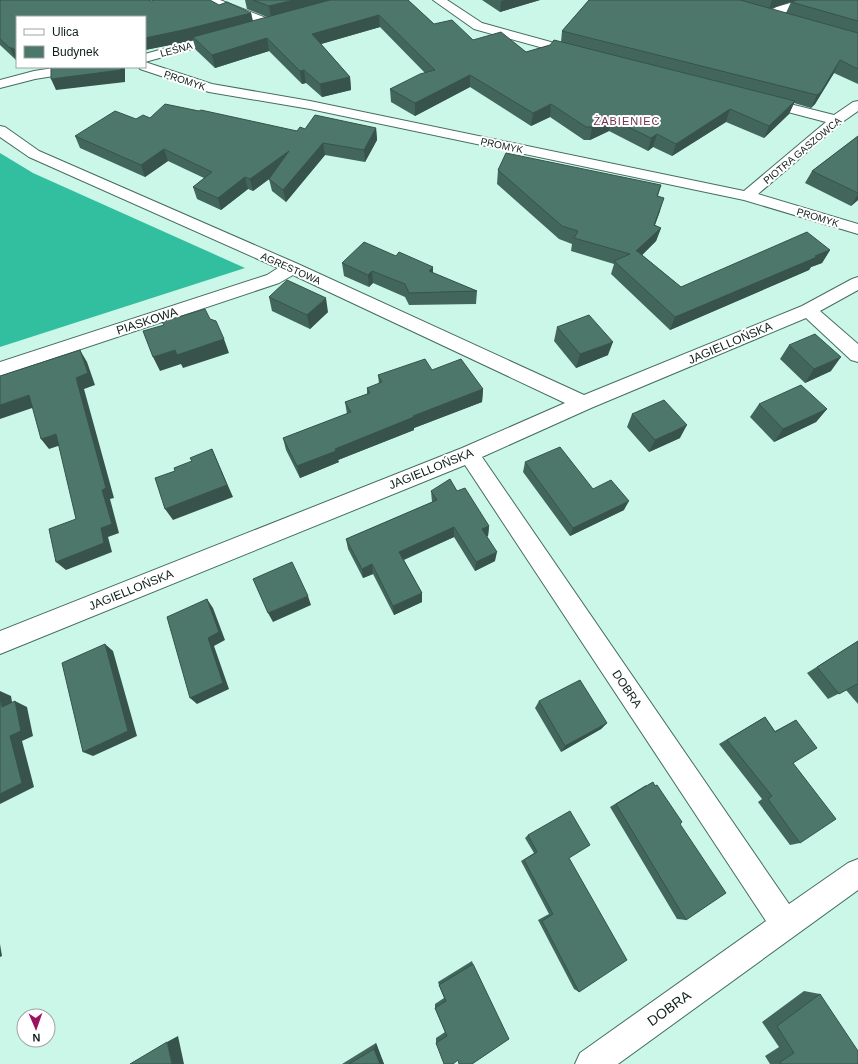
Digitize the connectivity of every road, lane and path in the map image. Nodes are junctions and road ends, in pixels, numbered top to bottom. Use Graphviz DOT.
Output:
graph roads {
  1 [pos="210,0"];
  2 [pos="439,0"];
  3 [pos="814,0"];
  4 [pos="755,12"];
  5 [pos="770,15"];
  6 [pos="285,20"];
  7 [pos="785,20"];
  8 [pos="270,24"];
  9 [pos="248,30"];
  10 [pos="233,34"];
  11 [pos="590,57"];
  12 [pos="146,58"];
  13 [pos="146,66"];
  14 [pos="79,68"];
  15 [pos="0,84"];
  16 [pos="751,99"];
  17 [pos="858,105"];
  18 [pos="836,120"];
  19 [pos="0,130"];
  20 [pos="746,196"];
  21 [pos="858,229"];
  22 [pos="292,268"];
  23 [pos="858,283"];
  24 [pos="808,310"];
  25 [pos="858,355"];
  26 [pos="0,369"];
  27 [pos="584,403"];
  28 [pos="469,454"];
  29 [pos="0,643"];
  30 [pos="858,873"];
  31 [pos="785,924"];
  32 [pos="591,1064"];
  1 -- 8 [label="street"];
  2 -- 11 [label="street"];
  3 -- 5 [label="street"];
  4 -- 5 [label="street"];
  5 -- 7 [label="street"];
  6 -- 8 [label="street"];
  8 -- 9 [label="street"];
  10 -- 12 [label="street, LEŚNA"];
  13 -- 20 [label="street, PROMYK"];
  14 -- 15 [label="street"];
  16 -- 18 [label="street"];
  17 -- 18 [label="street, PIOTRA GASZOWCA"];
  18 -- 20 [label="street, PIOTRA GASZOWCA"];
  19 -- 22 [label="street, AGRESTOWA"];
  20 -- 21 [label="street, PROMYK"];
  22 -- 26 [label="street, PIASKOWA"];
  22 -- 27 [label="street, AGRESTOWA"];
  23 -- 24 [label="street, JAGIELLOŃSKA"];
  24 -- 25 [label="street"];
  24 -- 27 [label="street, JAGIELLOŃSKA"];
  27 -- 28 [label="street, JAGIELLOŃSKA"];
  28 -- 29 [label="street, JAGIELLOŃSKA"];
  28 -- 31 [label="street, DOBRA"];
  30 -- 31 [label="street, DOBRA"];
  31 -- 32 [label="street, DOBRA"];
}
